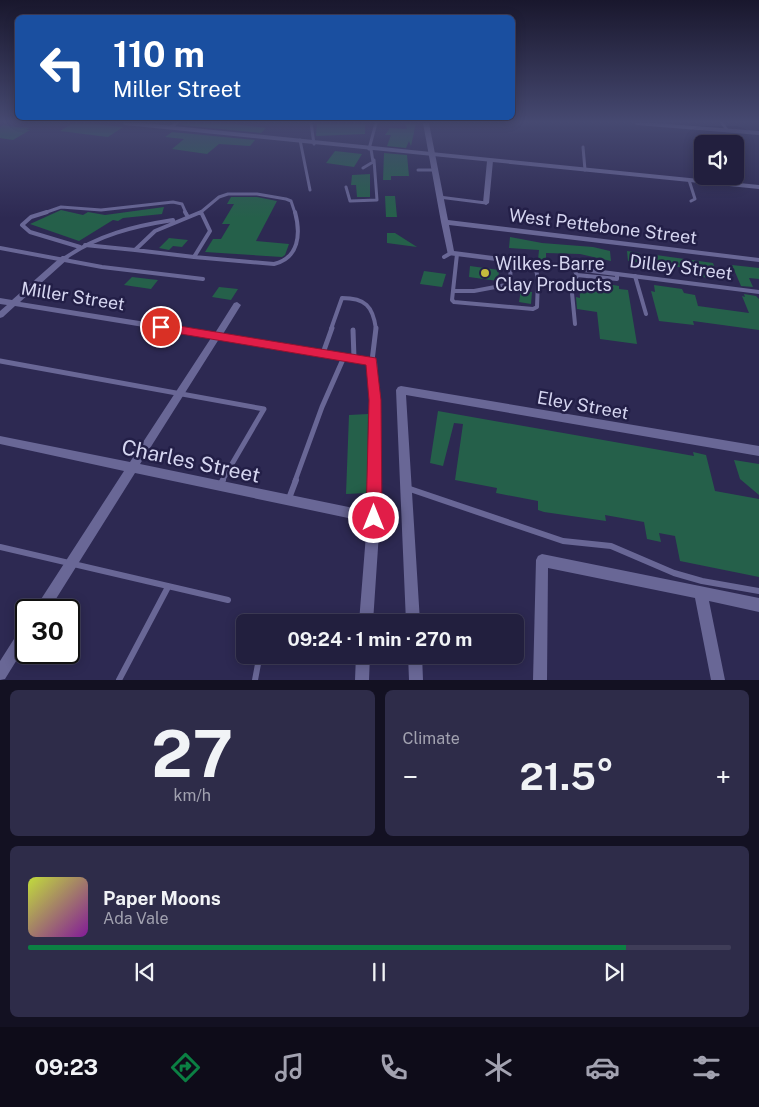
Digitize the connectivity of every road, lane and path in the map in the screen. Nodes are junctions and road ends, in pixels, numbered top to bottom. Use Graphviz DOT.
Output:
graph roads {
  1 [pos="303,155"];
  2 [pos="372,155"];
  3 [pos="414,155"];
  4 [pos="431,155"];
  5 [pos="584,155"];
  6 [pos="374,160"];
  7 [pos="490,161"];
  8 [pos="363,168"];
  9 [pos="418,170"];
  10 [pos="434,170"];
  11 [pos="585,170"];
  12 [pos="689,180"];
  13 [pos="346,187"];
  14 [pos="759,187"];
  15 [pos="310,190"];
  16 [pos="439,197"];
  17 [pos="691,201"];
  18 [pos="486,203"];
  19 [pos="201,212"];
  20 [pos="188,217"];
  21 [pos="180,220"];
  22 [pos="444,222"];
  23 [pos="85,245"];
  24 [pos="80,247"];
  25 [pos="0,248"];
  26 [pos="135,250"];
  27 [pos="451,255"];
  28 [pos="194,257"];
  29 [pos="64,259"];
  30 [pos="759,260"];
  31 [pos="511,261"];
  32 [pos="535,264"];
  33 [pos="576,272"];
  34 [pos="635,276"];
  35 [pos="203,278"];
  36 [pos="453,291"];
  37 [pos="759,292"];
  38 [pos="0,301"];
  39 [pos="14,303"];
  40 [pos="237,305"];
  41 [pos="646,314"];
  42 [pos="0,315"];
  43 [pos="575,324"];
  44 [pos="353,330"];
  45 [pos="216,336"];
  46 [pos="323,353"];
  47 [pos="349,357"];
  48 [pos="0,361"];
  49 [pos="372,361"];
  50 [pos="180,394"];
  51 [pos="0,440"];
  52 [pos="759,451"];
  53 [pos="131,468"];
  54 [pos="219,486"];
  55 [pos="406,488"];
  56 [pos="287,502"];
  57 [pos="374,518"];
  58 [pos="0,547"];
  59 [pos="70,564"];
  60 [pos="168,587"];
  61 [pos="759,591"];
  62 [pos="701,593"];
  63 [pos="48,599"];
  64 [pos="228,600"];
  65 [pos="759,605"];
  66 [pos="367,614"];
  67 [pos="413,614"];
  68 [pos="15,650"];
  69 [pos="258,664"];
  70 [pos="363,664"];
  71 [pos="415,664"];
  72 [pos="0,674"];
  73 [pos="119,680"];
  74 [pos="255,680"];
  75 [pos="362,680"];
  76 [pos="416,680"];
  77 [pos="540,680"];
  78 [pos="718,680"];
  1 -- 15 [label="lane"];
  2 -- 6 [label="lane"];
  3 -- 4 [label="street"];
  4 -- 7 [label="street"];
  4 -- 10 [label="street"];
  5 -- 11 [label="lane"];
  6 -- 8 [label="lane"];
  6 -- 13 [label="lane"];
  7 -- 11 [label="street"];
  7 -- 18 [label="street"];
  9 -- 10 [label="lane"];
  10 -- 16 [label="street"];
  11 -- 12 [label="street"];
  12 -- 14 [label="street"];
  12 -- 17 [label="lane"];
  16 -- 18 [label="lane"];
  16 -- 22 [label="street"];
  19 -- 20 [label="lane"];
  19 -- 28 [label="lane"];
  19 -- 28 [label="lane"];
  20 -- 21 [label="lane"];
  20 -- 24 [label="lane"];
  21 -- 23 [label="lane"];
  21 -- 26 [label="lane"];
  22 -- 27 [label="street"];
  22 -- 30 [label="street, West Pettebone Street"];
  23 -- 24 [label="lane"];
  23 -- 26 [label="lane"];
  24 -- 29 [label="lane"];
  25 -- 29 [label="lane"];
  26 -- 28 [label="lane"];
  27 -- 31 [label="street, Dilley Street"];
  27 -- 36 [label="lane"];
  29 -- 35 [label="lane"];
  29 -- 39 [label="street"];
  31 -- 32 [label="street, Dilley Street"];
  31 -- 36 [label="lane"];
  32 -- 33 [label="street, Dilley Street"];
  32 -- 36 [label="lane"];
  33 -- 34 [label="street, Dilley Street"];
  33 -- 43 [label="lane"];
  34 -- 37 [label="street, Dilley Street"];
  34 -- 41 [label="lane"];
  38 -- 39 [label="street, Miller Street"];
  39 -- 42 [label="street"];
  39 -- 45 [label="street, Miller Street"];
  40 -- 45 [label="street"];
  44 -- 47 [label="lane"];
  45 -- 46 [label="street, Miller Street"];
  45 -- 50 [label="street"];
  46 -- 47 [label="street, Miller Street"];
  46 -- 49 [label="lane"];
  47 -- 49 [label="street, Miller Street"];
  47 -- 56 [label="lane"];
  48 -- 50 [label="lane"];
  49 -- 57 [label="street"];
  50 -- 53 [label="street"];
  50 -- 54 [label="lane"];
  51 -- 53 [label="street, Charles Street"];
  52 -- 55 [label="street, Eley Street"];
  53 -- 54 [label="street, Charles Street"];
  53 -- 59 [label="street"];
  54 -- 56 [label="street, Charles Street"];
  55 -- 61 [label="lane"];
  55 -- 67 [label="street"];
  56 -- 57 [label="street, Charles Street"];
  57 -- 66 [label="street"];
  58 -- 59 [label="lane"];
  59 -- 60 [label="lane"];
  59 -- 63 [label="street"];
  60 -- 64 [label="lane"];
  60 -- 73 [label="lane"];
  62 -- 65 [label="street"];
  62 -- 77 [label="street"];
  62 -- 78 [label="street"];
  68 -- 72 [label="street"];
  69 -- 74 [label="lane"];
  70 -- 75 [label="street"];
  71 -- 76 [label="street"];
}
